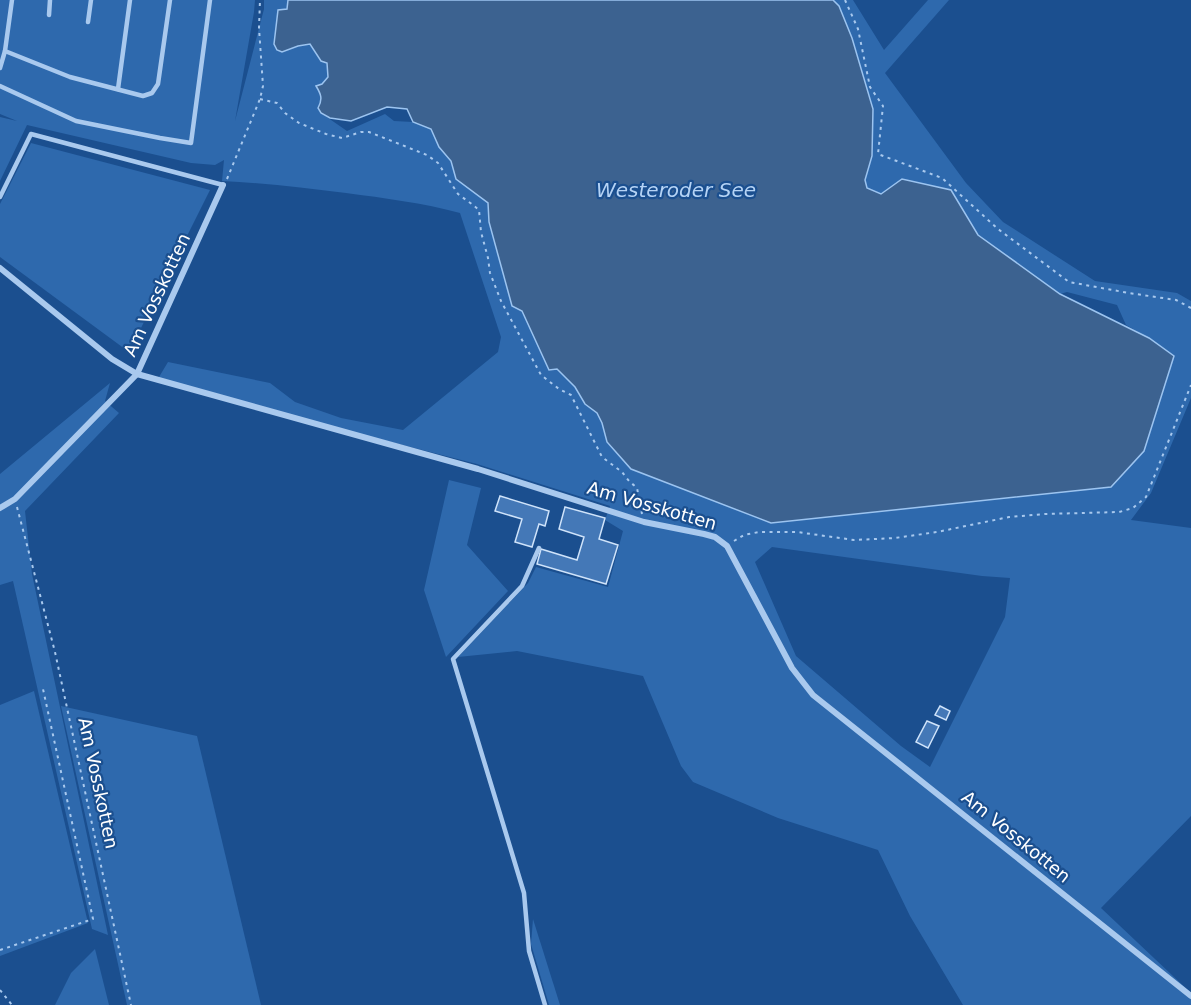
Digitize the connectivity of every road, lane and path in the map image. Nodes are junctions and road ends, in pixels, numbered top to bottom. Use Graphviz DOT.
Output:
graph roads {
  1 [pos="12,0"];
  2 [pos="50,0"];
  3 [pos="91,0"];
  4 [pos="130,0"];
  5 [pos="170,0"];
  6 [pos="210,0"];
  7 [pos="260,0"];
  8 [pos="845,0"];
  9 [pos="49,15"];
  10 [pos="88,22"];
  11 [pos="5,51"];
  12 [pos="0,68"];
  13 [pos="0,86"];
  14 [pos="118,89"];
  15 [pos="260,99"];
  16 [pos="223,185"];
  17 [pos="0,197"];
  18 [pos="0,268"];
  19 [pos="1191,308"];
  20 [pos="137,374"];
  21 [pos="1191,385"];
  22 [pos="15,499"];
  23 [pos="0,508"];
  24 [pos="644,522"];
  25 [pos="727,546"];
  26 [pos="538,548"];
  27 [pos="43,689"];
  28 [pos="0,950"];
  29 [pos="0,990"];
  30 [pos="1191,996"];
  31 [pos="12,1005"];
  32 [pos="131,1005"];
  33 [pos="545,1005"];
  1 -- 11 [label="lane"];
  2 -- 9 [label="lane"];
  3 -- 10 [label="lane"];
  4 -- 14 [label="lane"];
  5 -- 14 [label="lane"];
  6 -- 13 [label="lane"];
  7 -- 15 [label="path"];
  8 -- 19 [label="path"];
  11 -- 12 [label="lane"];
  11 -- 14 [label="lane"];
  15 -- 16 [label="path"];
  15 -- 24 [label="path"];
  16 -- 17 [label="lane"];
  16 -- 20 [label="street, Am Vosskotten"];
  18 -- 20 [label="street"];
  20 -- 22 [label="street"];
  20 -- 24 [label="street, Am Vosskotten"];
  21 -- 25 [label="path"];
  22 -- 23 [label="street"];
  22 -- 32 [label="path, Am Vosskotten"];
  24 -- 25 [label="street, Am Vosskotten"];
  25 -- 30 [label="street, Am Vosskotten"];
  26 -- 33 [label="lane"];
  27 -- 28 [label="path"];
  29 -- 31 [label="path"];
}
